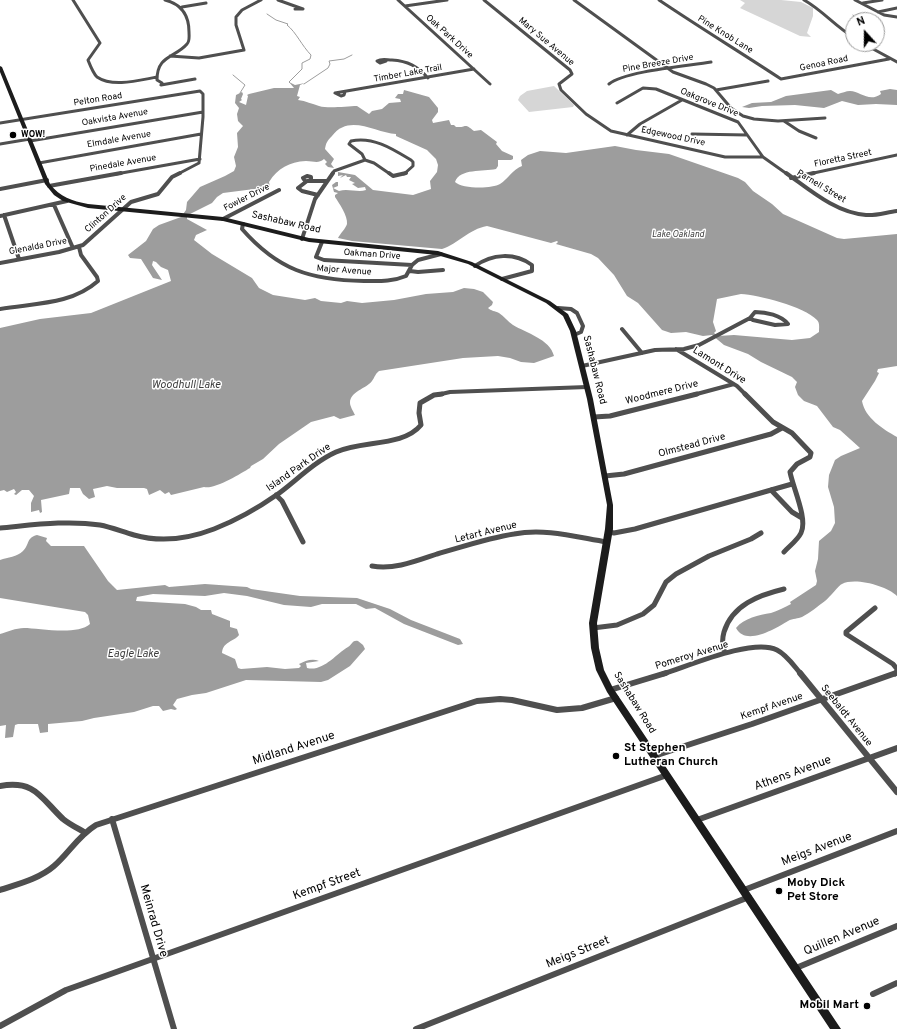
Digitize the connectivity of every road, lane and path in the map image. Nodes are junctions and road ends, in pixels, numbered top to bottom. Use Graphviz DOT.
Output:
graph roads {
  1 [pos="73,0"];
  2 [pos="165,0"];
  3 [pos="261,0"];
  4 [pos="278,0"];
  5 [pos="398,0"];
  6 [pos="447,0"];
  7 [pos="484,0"];
  8 [pos="574,0"];
  9 [pos="659,0"];
  10 [pos="804,0"];
  11 [pos="855,0"];
  12 [pos="882,0"];
  13 [pos="206,3"];
  14 [pos="863,3"];
  15 [pos="405,6"];
  16 [pos="182,7"];
  17 [pos="298,7"];
  18 [pos="897,8"];
  19 [pos="877,12"];
  20 [pos="885,14"];
  21 [pos="897,17"];
  22 [pos="845,32"];
  23 [pos="877,52"];
  24 [pos="170,56"];
  25 [pos="889,59"];
  26 [pos="386,61"];
  27 [pos="711,62"];
  28 [pos="897,62"];
  29 [pos="0,67"];
  30 [pos="474,69"];
  31 [pos="669,70"];
  32 [pos="157,78"];
  33 [pos="428,78"];
  34 [pos="195,79"];
  35 [pos="785,79"];
  36 [pos="768,81"];
  37 [pos="490,84"];
  38 [pos="609,84"];
  39 [pos="716,90"];
  40 [pos="345,92"];
  41 [pos="682,100"];
  42 [pos="617,103"];
  43 [pos="203,112"];
  44 [pos="586,114"];
  45 [pos="825,118"];
  46 [pos="21,119"];
  47 [pos="784,121"];
  48 [pos="0,123"];
  49 [pos="201,134"];
  50 [pos="692,134"];
  51 [pos="627,135"];
  52 [pos="747,135"];
  53 [pos="816,138"];
  54 [pos="30,140"];
  55 [pos="0,144"];
  56 [pos="897,155"];
  57 [pos="763,157"];
  58 [pos="200,159"];
  59 [pos="365,160"];
  60 [pos="39,163"];
  61 [pos="771,164"];
  62 [pos="792,178"];
  63 [pos="47,180"];
  64 [pos="327,181"];
  65 [pos="49,186"];
  66 [pos="0,189"];
  67 [pos="279,190"];
  68 [pos="318,195"];
  69 [pos="67,201"];
  70 [pos="54,205"];
  71 [pos="122,210"];
  72 [pos="897,211"];
  73 [pos="2,216"];
  74 [pos="223,220"];
  75 [pos="243,224"];
  76 [pos="302,239"];
  77 [pos="322,242"];
  78 [pos="79,247"];
  79 [pos="73,248"];
  80 [pos="441,254"];
  81 [pos="19,259"];
  82 [pos="0,263"];
  83 [pos="412,265"];
  84 [pos="475,266"];
  85 [pos="443,270"];
  86 [pos="410,271"];
  87 [pos="502,279"];
  88 [pos="558,308"];
  89 [pos="0,309"];
  90 [pos="750,318"];
  91 [pos="622,329"];
  92 [pos="574,335"];
  93 [pos="676,349"];
  94 [pos="642,353"];
  95 [pos="582,366"];
  96 [pos="734,384"];
  97 [pos="587,387"];
  98 [pos="594,417"];
  99 [pos="782,428"];
  100 [pos="605,476"];
  101 [pos="792,484"];
  102 [pos="771,490"];
  103 [pos="276,495"];
  104 [pos="802,518"];
  105 [pos="0,528"];
  106 [pos="609,532"];
  107 [pos="762,533"];
  108 [pos="303,542"];
  109 [pos="607,542"];
  110 [pos="784,552"];
  111 [pos="372,566"];
  112 [pos="784,589"];
  113 [pos="875,608"];
  114 [pos="593,628"];
  115 [pos="780,652"];
  116 [pos="725,653"];
  117 [pos="897,671"];
  118 [pos="610,690"];
  119 [pos="616,698"];
  120 [pos="822,700"];
  121 [pos="897,748"];
  122 [pos="654,756"];
  123 [pos="869,758"];
  124 [pos="667,775"];
  125 [pos="0,786"];
  126 [pos="897,792"];
  127 [pos="112,819"];
  128 [pos="697,820"];
  129 [pos="897,831"];
  130 [pos="84,832"];
  131 [pos="0,890"];
  132 [pos="747,894"];
  133 [pos="897,926"];
  134 [pos="153,959"];
  135 [pos="796,968"];
  136 [pos="897,984"];
  137 [pos="873,994"];
  138 [pos="3,1027"];
  139 [pos="174,1029"];
  140 [pos="416,1029"];
  141 [pos="836,1029"];
  1 -- 32 [label="street"];
  2 -- 16 [label="street"];
  3 -- 24 [label="street"];
  4 -- 17 [label="street"];
  5 -- 15 [label="street, Oak Park Drive"];
  6 -- 15 [label="street"];
  7 -- 44 [label="street, Mary Sue Avenue"];
  8 -- 31 [label="street"];
  9 -- 35 [label="street, Pine Knob Lane"];
  10 -- 22 [label="street"];
  11 -- 14 [label="street"];
  12 -- 14 [label="street"];
  13 -- 16 [label="street"];
  14 -- 19 [label="street"];
  15 -- 30 [label="street, Oak Park Drive"];
  16 -- 24 [label="street"];
  18 -- 19 [label="street"];
  20 -- 21 [label="street"];
  23 -- 25 [label="street"];
  24 -- 32 [label="street"];
  25 -- 28 [label="street"];
  25 -- 35 [label="street, Genoa Road"];
  26 -- 33 [label="street"];
  27 -- 31 [label="street, Pine Breeze Drive"];
  29 -- 46 [label="street, Sashabaw Road"];
  30 -- 33 [label="street, Timber Lake Trail"];
  30 -- 37 [label="street, Oak Park Drive"];
  31 -- 38 [label="street, Pine Breeze Drive"];
  31 -- 39 [label="street"];
  32 -- 34 [label="street"];
  33 -- 40 [label="street, Timber Lake Trail"];
  36 -- 39 [label="street"];
  39 -- 47 [label="street"];
  41 -- 42 [label="street, Oakgrove Drive"];
  41 -- 51 [label="street"];
  41 -- 52 [label="street, Oakgrove Drive"];
  43 -- 46 [label="street, Pelton Road"];
  43 -- 49 [label="street"];
  43 -- 54 [label="street, Oakvista Avenue"];
  44 -- 51 [label="street, Edgewood Drive"];
  45 -- 47 [label="street"];
  46 -- 48 [label="street, Pelton Road"];
  46 -- 54 [label="street, Sashabaw Road"];
  47 -- 53 [label="street"];
  49 -- 58 [label="street"];
  49 -- 60 [label="street, Elmdale Avenue"];
  50 -- 52 [label="street"];
  51 -- 57 [label="street, Edgewood Drive"];
  52 -- 57 [label="street, Oakgrove Drive"];
  54 -- 55 [label="street, Oakvista Avenue"];
  54 -- 60 [label="street, Sashabaw Road"];
  56 -- 62 [label="street, Floretta Street"];
  57 -- 61 [label="street, Oakgrove Drive"];
  58 -- 65 [label="street, Pinedale Avenue"];
  58 -- 71 [label="street, Clinton Drive"];
  59 -- 59 [label="street"];
  59 -- 64 [label="street"];
  60 -- 63 [label="street, Sashabaw Road"];
  61 -- 62 [label="street, Parnell Street"];
  62 -- 72 [label="street, Parnell Street"];
  63 -- 65 [label="street, Sashabaw Road"];
  63 -- 66 [label="street"];
  64 -- 68 [label="street"];
  64 -- 68 [label="street"];
  65 -- 69 [label="street, Sashabaw Road"];
  67 -- 74 [label="street, Fowler Drive"];
  68 -- 76 [label="street"];
  69 -- 70 [label="street"];
  69 -- 71 [label="street, Sashabaw Road"];
  70 -- 73 [label="street"];
  70 -- 79 [label="street"];
  71 -- 74 [label="street, Sashabaw Road"];
  71 -- 78 [label="street, Clinton Drive"];
  73 -- 81 [label="street"];
  74 -- 75 [label="street, Sashabaw Road"];
  75 -- 76 [label="street, Sashabaw Road"];
  75 -- 86 [label="street, Major Avenue"];
  76 -- 77 [label="street, Sashabaw Road"];
  77 -- 80 [label="street, Sashabaw Road"];
  77 -- 83 [label="street, Oakman Drive"];
  78 -- 79 [label="street, Glenalda Drive"];
  78 -- 89 [label="street"];
  79 -- 81 [label="street, Glenalda Drive"];
  80 -- 83 [label="street, Oakman Drive"];
  80 -- 84 [label="street, Sashabaw Road"];
  81 -- 82 [label="street, Glenalda Drive"];
  83 -- 86 [label="street"];
  84 -- 87 [label="street, Sashabaw Road"];
  84 -- 87 [label="street"];
  85 -- 86 [label="street"];
  87 -- 88 [label="street, Sashabaw Road"];
  88 -- 92 [label="street, Sashabaw Road"];
  88 -- 92 [label="street"];
  90 -- 90 [label="street"];
  90 -- 93 [label="street"];
  91 -- 94 [label="street"];
  92 -- 95 [label="street, Sashabaw Road"];
  93 -- 94 [label="street"];
  93 -- 96 [label="street, Lamont Drive"];
  94 -- 95 [label="street"];
  95 -- 97 [label="street, Sashabaw Road"];
  96 -- 98 [label="street, Woodmere Drive"];
  96 -- 99 [label="street, Lamont Drive"];
  97 -- 98 [label="street, Sashabaw Road"];
  97 -- 103 [label="street, Island Park Drive"];
  98 -- 100 [label="street, Sashabaw Road"];
  99 -- 100 [label="street, Olmstead Drive"];
  99 -- 101 [label="street, Lamont Drive"];
  100 -- 106 [label="street, Sashabaw Road"];
  101 -- 102 [label="street"];
  101 -- 104 [label="street"];
  102 -- 104 [label="street"];
  102 -- 106 [label="street"];
  103 -- 105 [label="street, Island Park Drive"];
  103 -- 108 [label="street"];
  104 -- 110 [label="street"];
  106 -- 109 [label="street, Sashabaw Road"];
  107 -- 114 [label="street"];
  109 -- 111 [label="street, Letart Avenue"];
  109 -- 114 [label="street, Sashabaw Road"];
  112 -- 116 [label="street"];
  113 -- 117 [label="street"];
  114 -- 118 [label="street, Sashabaw Road"];
  115 -- 116 [label="street, Pomeroy Avenue"];
  115 -- 120 [label="street, Seebaldt Avenue"];
  116 -- 118 [label="street, Pomeroy Avenue"];
  117 -- 120 [label="street, Kempf Avenue"];
  118 -- 119 [label="street, Sashabaw Road"];
  119 -- 122 [label="street, Sashabaw Road"];
  119 -- 127 [label="street, Midland Avenue"];
  120 -- 122 [label="street, Kempf Avenue"];
  120 -- 123 [label="street, Seebaldt Avenue"];
  121 -- 123 [label="street, Athens Avenue"];
  122 -- 124 [label="street, Sashabaw Road"];
  123 -- 126 [label="street, Seebaldt Avenue"];
  123 -- 128 [label="street, Athens Avenue"];
  124 -- 128 [label="street, Sashabaw Road"];
  124 -- 134 [label="street, Kempf Street"];
  125 -- 130 [label="street"];
  127 -- 130 [label="street, Midland Avenue"];
  127 -- 134 [label="street, Meinrad Drive"];
  128 -- 132 [label="street, Sashabaw Road"];
  129 -- 132 [label="street, Meigs Avenue"];
  130 -- 131 [label="street, Midland Avenue"];
  132 -- 135 [label="street, Sashabaw Road"];
  132 -- 140 [label="street, Meigs Street"];
  133 -- 135 [label="street, Quillen Avenue"];
  134 -- 138 [label="street, Kempf Street"];
  134 -- 139 [label="street, Meinrad Drive"];
  135 -- 141 [label="street, Sashabaw Road"];
  136 -- 137 [label="street"];
}
